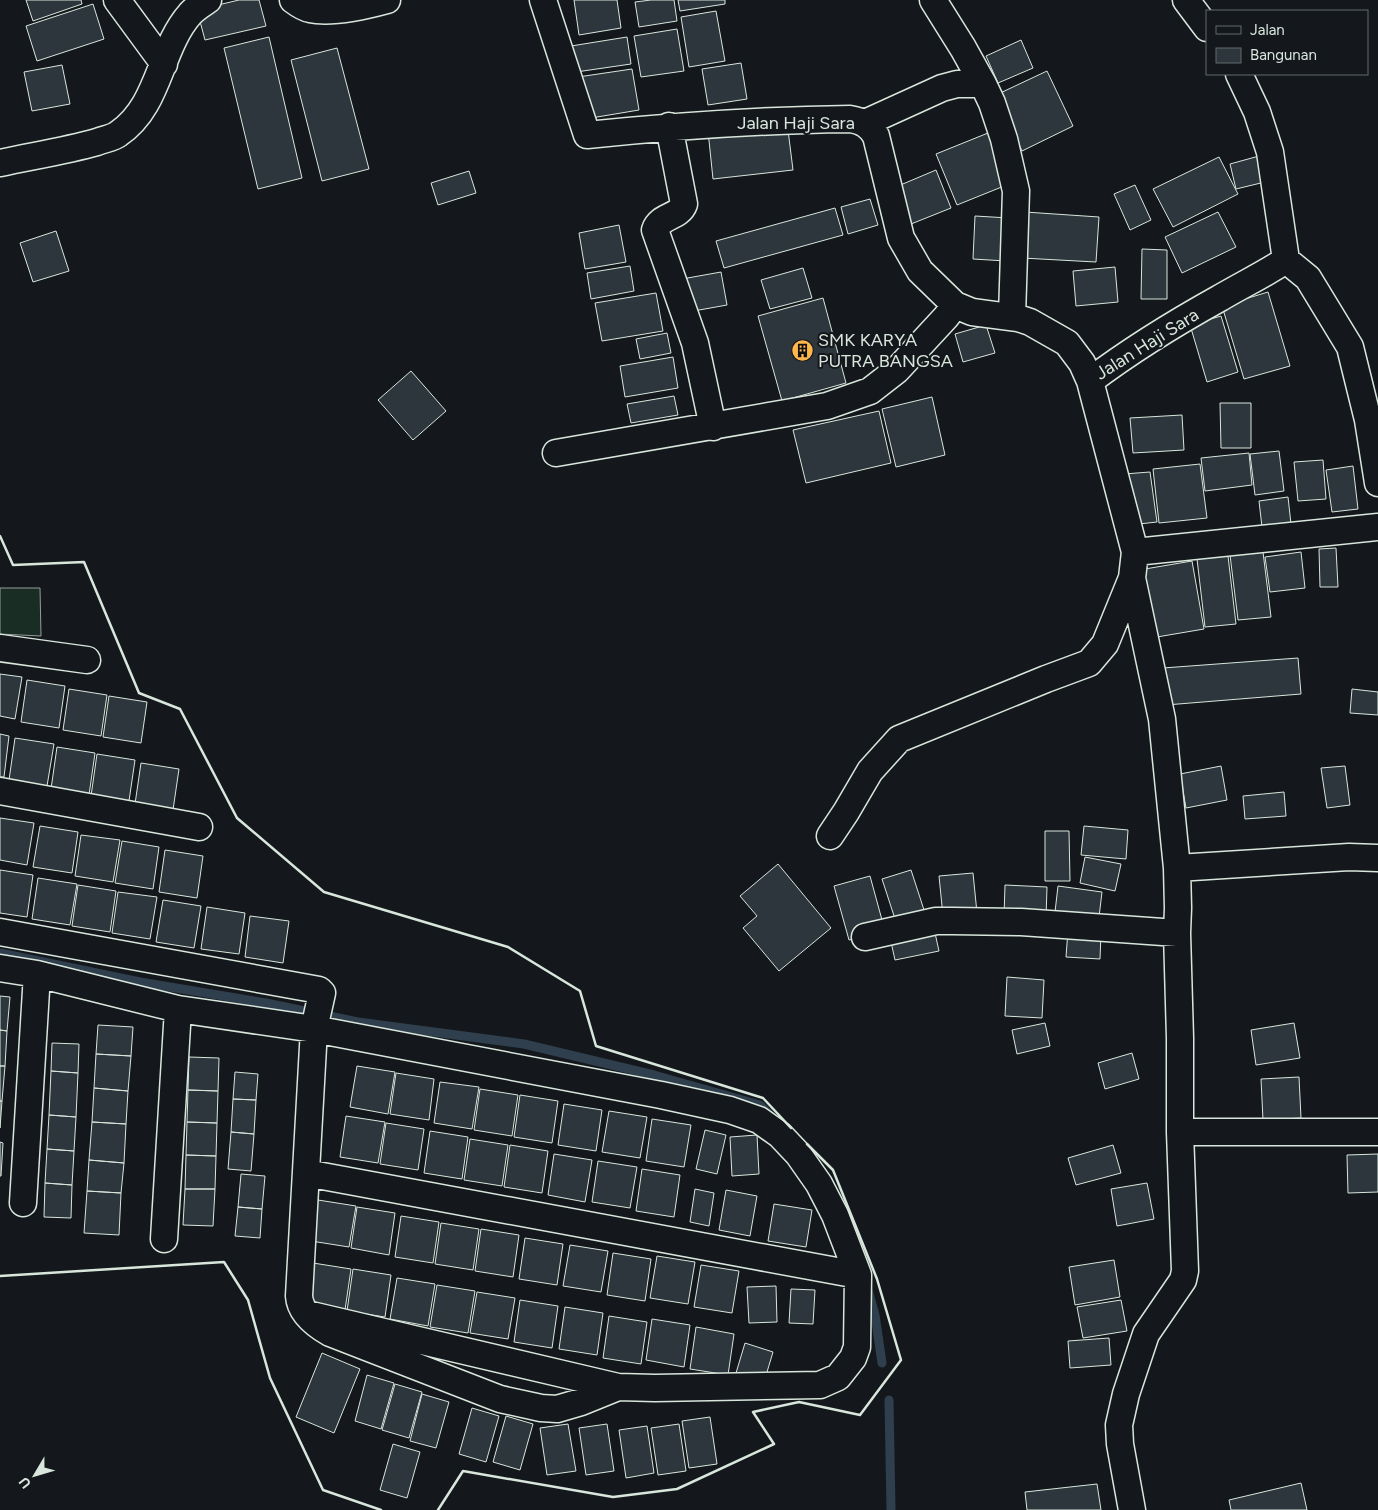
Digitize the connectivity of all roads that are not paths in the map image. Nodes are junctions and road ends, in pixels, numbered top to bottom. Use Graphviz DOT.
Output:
graph roads {
  1 [pos="117,0"];
  2 [pos="208,0"];
  3 [pos="292,0"];
  4 [pos="387,0"];
  5 [pos="543,0"];
  6 [pos="933,0"];
  7 [pos="1186,0"];
  8 [pos="1206,27"];
  9 [pos="164,64"];
  10 [pos="1239,75"];
  11 [pos="983,84"];
  12 [pos="865,123"];
  13 [pos="670,126"];
  14 [pos="0,163"];
  15 [pos="1286,260"];
  16 [pos="955,305"];
  17 [pos="1012,316"];
  18 [pos="1090,381"];
  19 [pos="713,427"];
  20 [pos="556,453"];
  21 [pos="1378,483"];
  22 [pos="1378,527"];
  23 [pos="1135,552"];
  24 [pos="1132,578"];
  25 [pos="0,648"];
  26 [pos="87,660"];
  27 [pos="0,791"];
  28 [pos="199,827"];
  29 [pos="830,836"];
  30 [pos="1378,858"];
  31 [pos="1177,868"];
  32 [pos="0,932"];
  33 [pos="1177,933"];
  34 [pos="865,937"];
  35 [pos="0,968"];
  36 [pos="37,974"];
  37 [pos="178,1009"];
  38 [pos="317,1018"];
  39 [pos="1180,1132"];
  40 [pos="1378,1132"];
  41 [pos="306,1173"];
  42 [pos="23,1203"];
  43 [pos="164,1239"];
  44 [pos="858,1275"];
  45 [pos="307,1314"];
  46 [pos="618,1386"];
  47 [pos="1132,1510"];
  1 -- 9 [label="street"];
  2 -- 9 [label="street"];
  3 -- 4 [label="street"];
  5 -- 13 [label="street, Jalan Haji Sara"];
  6 -- 11 [label="street"];
  7 -- 8 [label="street"];
  9 -- 14 [label="street"];
  10 -- 15 [label="street"];
  11 -- 12 [label="street"];
  11 -- 17 [label="street"];
  12 -- 13 [label="street, Jalan Haji Sara"];
  12 -- 16 [label="street, Jalan Haji Sara"];
  13 -- 19 [label="street"];
  15 -- 18 [label="street, Jalan Haji Sara"];
  15 -- 21 [label="street"];
  16 -- 17 [label="street, Jalan Haji Sara"];
  16 -- 19 [label="street"];
  17 -- 18 [label="street, Jalan Haji Sara"];
  18 -- 23 [label="street"];
  19 -- 20 [label="street"];
  22 -- 23 [label="street"];
  23 -- 24 [label="street"];
  24 -- 29 [label="street"];
  24 -- 31 [label="street"];
  25 -- 26 [label="street"];
  27 -- 28 [label="street"];
  30 -- 31 [label="street"];
  31 -- 33 [label="street"];
  32 -- 38 [label="street"];
  33 -- 34 [label="street"];
  33 -- 39 [label="street"];
  35 -- 36 [label="street"];
  36 -- 37 [label="street"];
  36 -- 42 [label="street"];
  37 -- 38 [label="street"];
  37 -- 43 [label="street"];
  38 -- 41 [label="street"];
  38 -- 44 [label="street"];
  39 -- 40 [label="street"];
  39 -- 47 [label="street"];
  41 -- 44 [label="street"];
  41 -- 45 [label="street"];
  44 -- 46 [label="street"];
  45 -- 46 [label="street"];
  45 -- 46 [label="street"];
}
